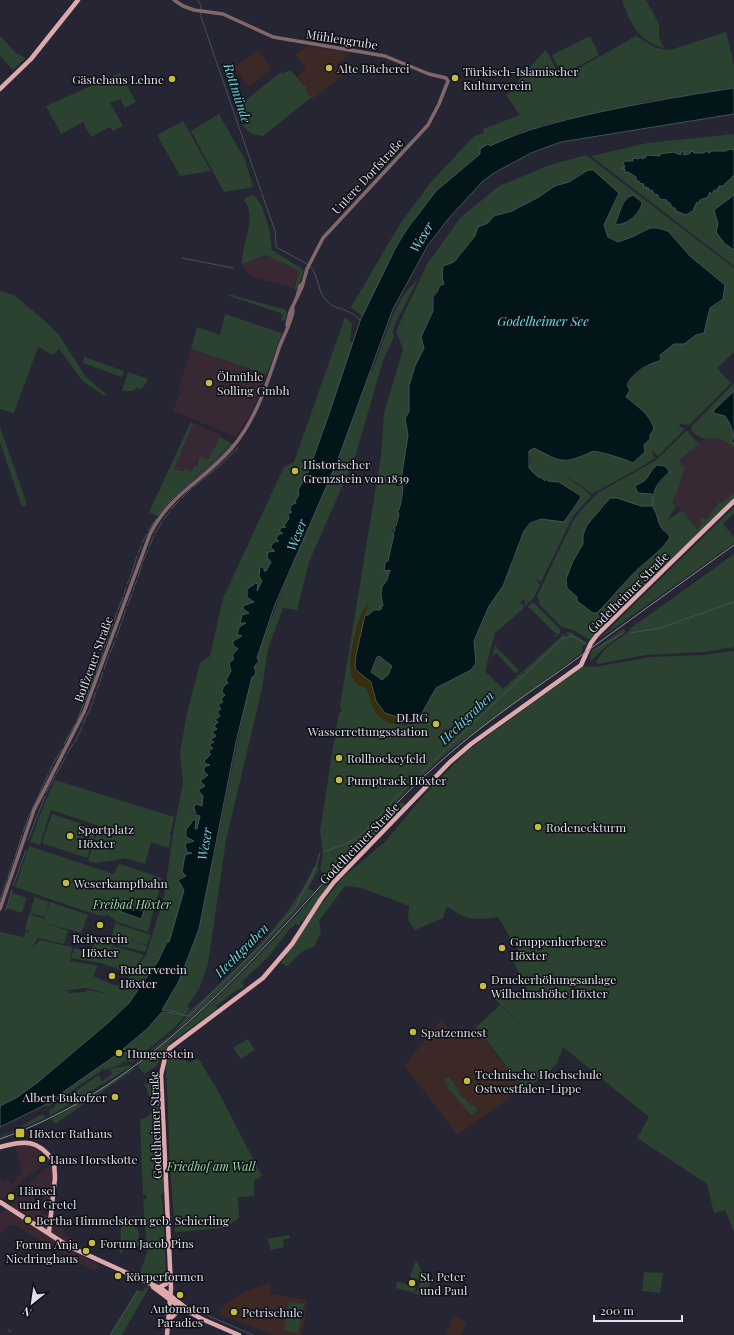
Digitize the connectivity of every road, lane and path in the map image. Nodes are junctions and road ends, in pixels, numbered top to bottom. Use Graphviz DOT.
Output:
graph roads {
  1 [pos="78,0"];
  2 [pos="174,0"];
  3 [pos="448,82"];
  4 [pos="0,89"];
  5 [pos="287,325"];
  6 [pos="734,501"];
  7 [pos="0,909"];
  8 [pos="0,1147"];
  9 [pos="0,1202"];
  10 [pos="49,1232"];
  11 [pos="171,1276"];
  12 [pos="146,1282"];
  13 [pos="158,1287"];
  14 [pos="171,1294"];
  15 [pos="171,1300"];
  16 [pos="186,1310"];
  17 [pos="191,1312"];
  18 [pos="170,1319"];
  19 [pos="167,1335"];
  20 [pos="239,1335"];
  1 -- 4 [label="main road"];
  2 -- 3 [label="street, Mühlengrube"];
  3 -- 5 [label="street, Untere Dorfstraße"];
  5 -- 7 [label="street, Boffzener Straße"];
  6 -- 11 [label="main road, Godelheimer Straße"];
  8 -- 10 [label="main road"];
  9 -- 10 [label="main road"];
  10 -- 12 [label="main road"];
  11 -- 13 [label="main road"];
  11 -- 14 [label="main road, Godelheimer Straße"];
  12 -- 13 [label="main road"];
  12 -- 15 [label="main road"];
  13 -- 14 [label="main road"];
  14 -- 15 [label="main road, Godelheimer Straße"];
  14 -- 17 [label="main road"];
  15 -- 16 [label="main road"];
  15 -- 18 [label="main road, Godelheimer Straße"];
  16 -- 17 [label="main road"];
  16 -- 18 [label="main road"];
  17 -- 20 [label="main road"];
  18 -- 19 [label="main road, Godelheimer Straße"];
}
